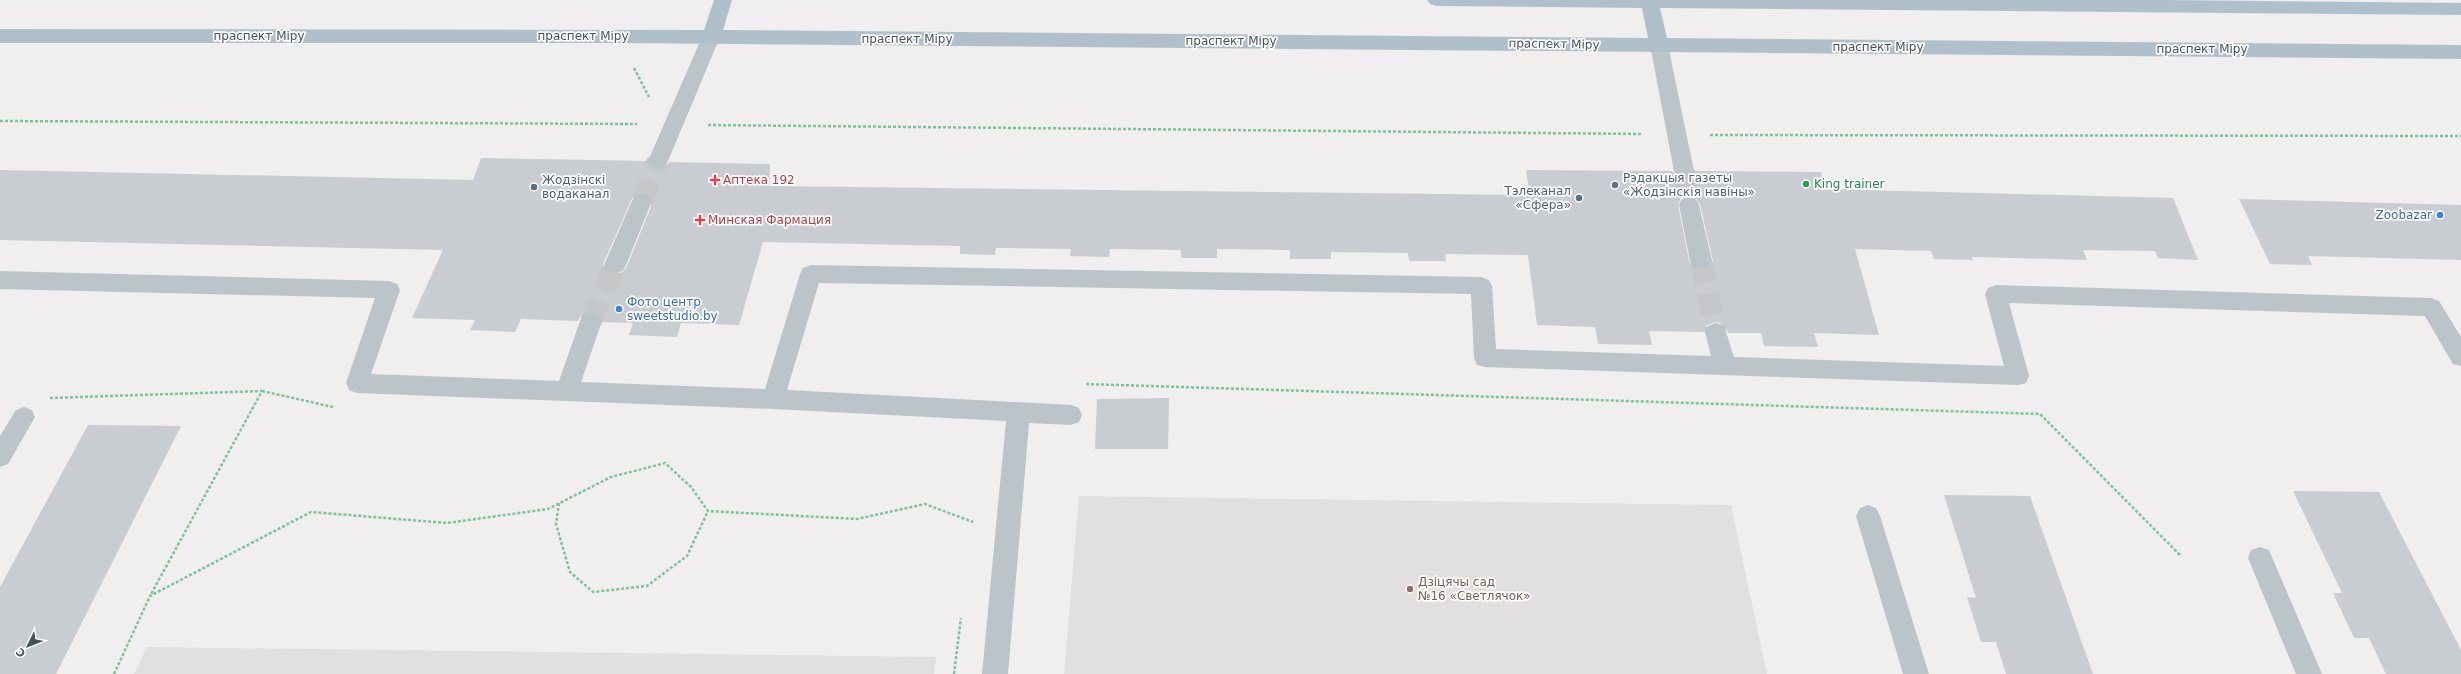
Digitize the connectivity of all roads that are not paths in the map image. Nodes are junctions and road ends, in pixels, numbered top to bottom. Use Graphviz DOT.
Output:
graph roads {
  1 [pos="723,0"];
  2 [pos="1436,0"];
  3 [pos="1650,3"];
  4 [pos="2461,9"];
  5 [pos="0,36"];
  6 [pos="711,37"];
  7 [pos="1659,45"];
  8 [pos="2461,52"];
  9 [pos="658,161"];
  10 [pos="1684,171"];
  11 [pos="642,201"];
  12 [pos="1689,205"];
  13 [pos="1701,261"];
  14 [pos="615,265"];
  15 [pos="0,280"];
  16 [pos="591,321"];
  17 [pos="1716,332"];
  18 [pos="2461,357"];
  19 [pos="1725,366"];
  20 [pos="567,391"];
  21 [pos="773,400"];
  22 [pos="1018,412"];
  23 [pos="1071,415"];
  24 [pos="24,417"];
  25 [pos="0,457"];
  26 [pos="1868,516"];
  27 [pos="2260,558"];
  28 [pos="995,674"];
  29 [pos="1916,674"];
  30 [pos="2309,674"];
  1 -- 6 [label="main road"];
  2 -- 3 [label="main road"];
  3 -- 4 [label="main road"];
  3 -- 7 [label="main road"];
  5 -- 6 [label="main road, праспект Міру"];
  6 -- 7 [label="main road, праспект Міру"];
  6 -- 9 [label="lane"];
  7 -- 8 [label="main road, праспект Міру"];
  7 -- 10 [label="lane"];
  11 -- 14 [label="lane"];
  12 -- 13 [label="lane"];
  15 -- 20 [label="lane"];
  16 -- 20 [label="lane"];
  17 -- 19 [label="lane"];
  18 -- 19 [label="lane"];
  19 -- 21 [label="lane"];
  20 -- 21 [label="lane"];
  21 -- 22 [label="lane"];
  22 -- 23 [label="lane"];
  22 -- 28 [label="lane"];
  24 -- 25 [label="lane"];
  26 -- 29 [label="lane"];
  27 -- 30 [label="lane"];
}
